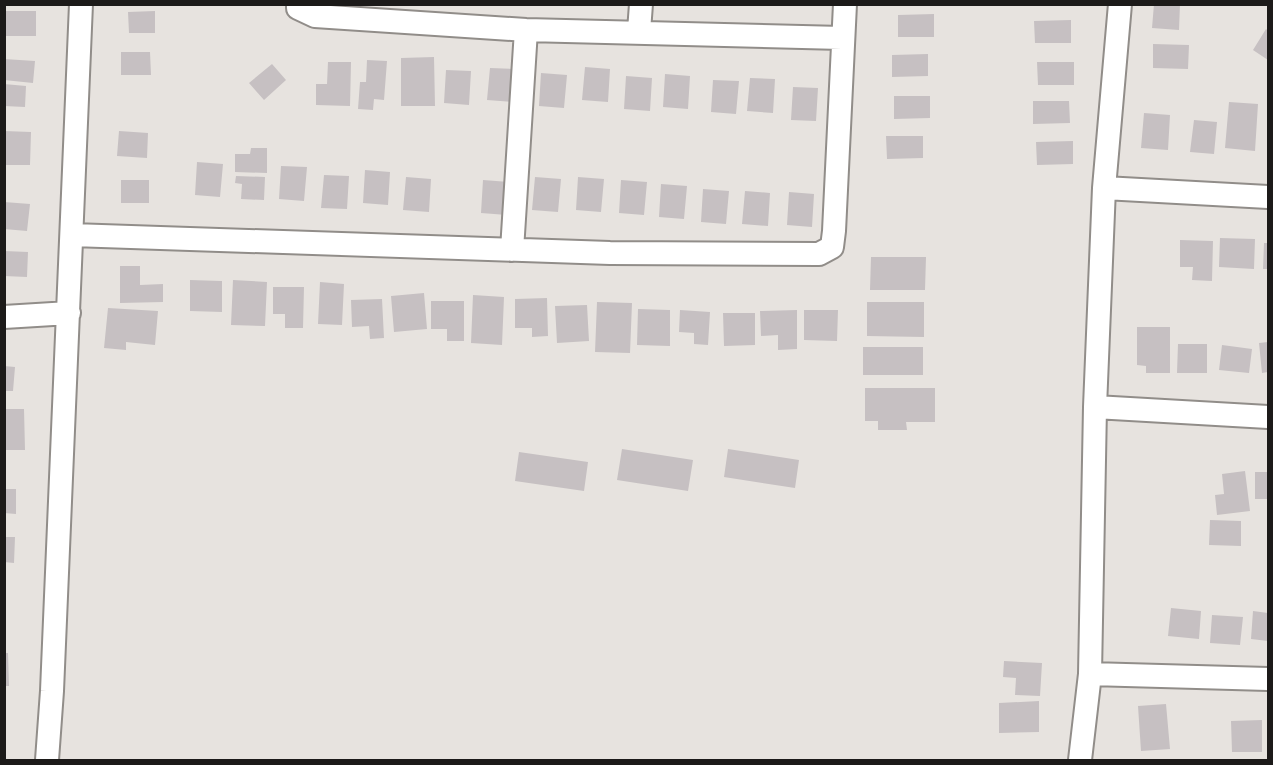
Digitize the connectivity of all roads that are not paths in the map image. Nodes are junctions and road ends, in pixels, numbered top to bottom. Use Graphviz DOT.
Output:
graph roads {
  1 [pos="81,4"];
  2 [pos="298,4"];
  3 [pos="641,4"];
  4 [pos="845,4"];
  5 [pos="1120,4"];
  6 [pos="526,30"];
  7 [pos="639,32"];
  8 [pos="842,38"];
  9 [pos="1104,188"];
  10 [pos="1269,197"];
  11 [pos="72,235"];
  12 [pos="512,250"];
  13 [pos="69,313"];
  14 [pos="4,317"];
  15 [pos="1095,407"];
  16 [pos="1269,417"];
  17 [pos="1090,674"];
  18 [pos="1269,679"];
  19 [pos="47,760"];
  20 [pos="1080,760"];
  1 -- 11 [label="street"];
  2 -- 6 [label="street"];
  3 -- 7 [label="street"];
  4 -- 8 [label="street"];
  5 -- 9 [label="street"];
  6 -- 7 [label="street"];
  6 -- 12 [label="street"];
  7 -- 8 [label="street"];
  8 -- 12 [label="street"];
  9 -- 10 [label="street"];
  9 -- 15 [label="street"];
  11 -- 12 [label="street"];
  11 -- 13 [label="street"];
  13 -- 14 [label="street"];
  13 -- 19 [label="street"];
  15 -- 16 [label="street"];
  15 -- 17 [label="street"];
  17 -- 18 [label="street"];
  17 -- 20 [label="street"];
}
